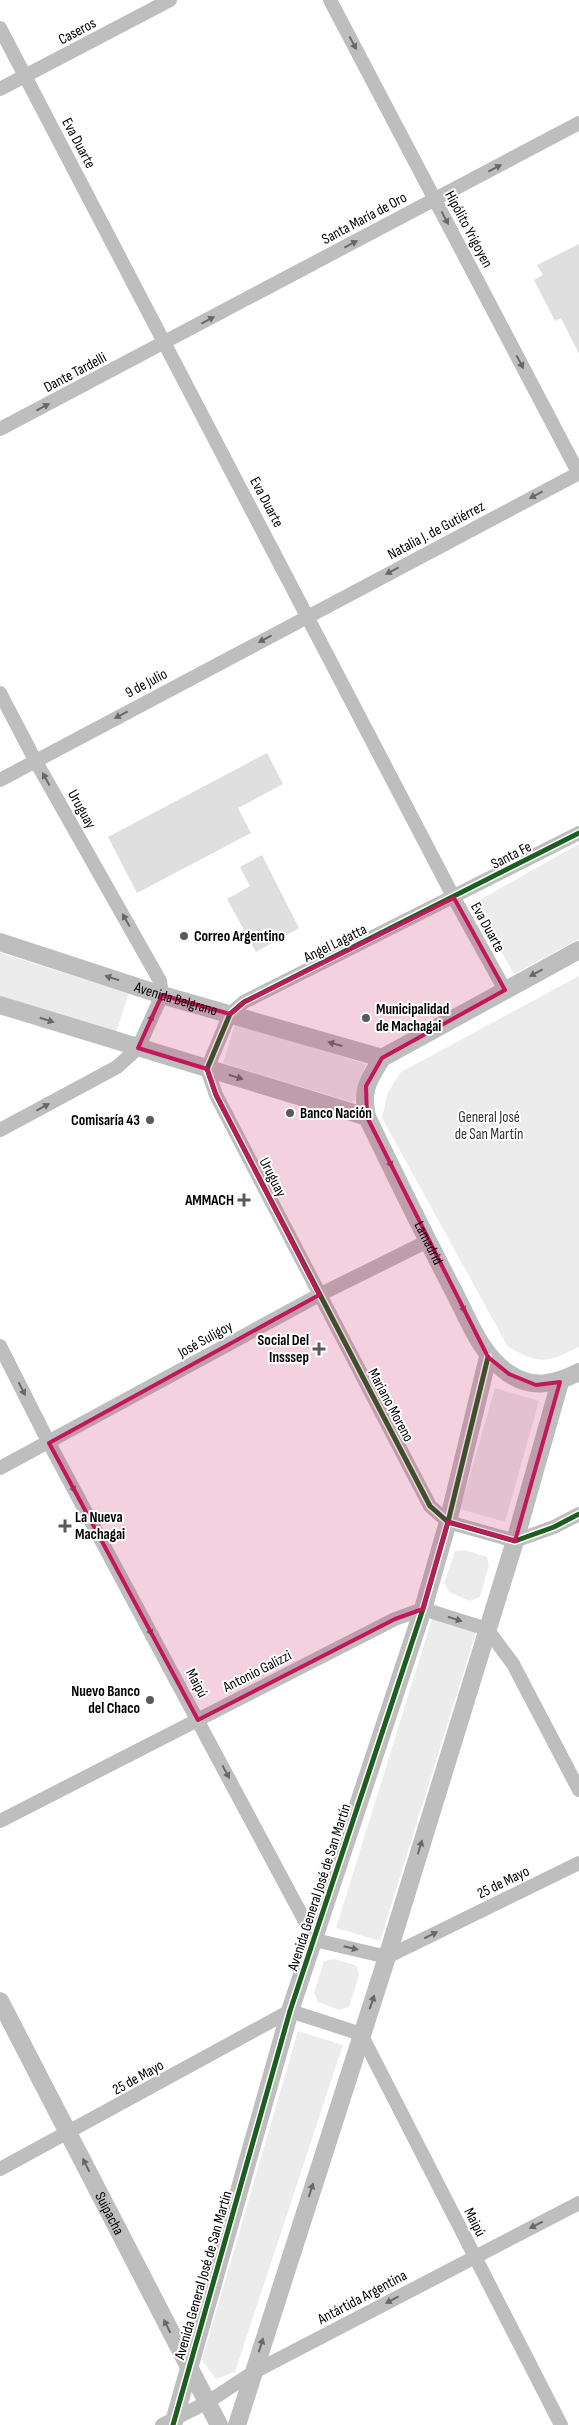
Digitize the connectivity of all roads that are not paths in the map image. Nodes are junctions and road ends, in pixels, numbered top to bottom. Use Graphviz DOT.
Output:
graph roads {
  1 [pos="170,0"];
  2 [pos="330,0"];
  3 [pos="0,28"];
  4 [pos="25,76"];
  5 [pos="0,90"];
  6 [pos="579,123"];
  7 [pos="435,200"];
  8 [pos="165,342"];
  9 [pos="0,430"];
  10 [pos="579,473"];
  11 [pos="308,616"];
  12 [pos="0,693"];
  13 [pos="36,760"];
  14 [pos="0,780"];
  15 [pos="579,833"];
  16 [pos="454,898"];
  17 [pos="0,942"];
  18 [pos="579,950"];
  19 [pos="504,990"];
  20 [pos="162,995"];
  21 [pos="0,1005"];
  22 [pos="230,1014"];
  23 [pos="138,1048"];
  24 [pos="382,1058"];
  25 [pos="207,1069"];
  26 [pos="367,1118"];
  27 [pos="0,1130"];
  28 [pos="428,1241"];
  29 [pos="320,1295"];
  30 [pos="0,1346"];
  31 [pos="488,1357"];
  32 [pos="579,1372"];
  33 [pos="560,1382"];
  34 [pos="49,1443"];
  35 [pos="0,1468"];
  36 [pos="579,1514"];
  37 [pos="448,1522"];
  38 [pos="515,1541"];
  39 [pos="423,1609"];
  40 [pos="487,1629"];
  41 [pos="198,1720"];
  42 [pos="579,1790"];
  43 [pos="0,1821"];
  44 [pos="579,1863"];
  45 [pos="315,1940"];
  46 [pos="387,1957"];
  47 [pos="0,2001"];
  48 [pos="290,2011"];
  49 [pos="361,2034"];
  50 [pos="70,2132"];
  51 [pos="0,2169"];
  52 [pos="579,2203"];
  53 [pos="475,2256"];
  54 [pos="189,2369"];
  55 [pos="252,2373"];
  56 [pos="208,2402"];
  57 [pos="170,2423"];
  58 [pos="219,2425"];
  59 [pos="237,2425"];
  60 [pos="561,2425"];
  1 -- 4 [label="street, Caseros"];
  2 -- 7 [label="street, Hipólito Yrigoyen, one-way"];
  3 -- 4 [label="street, Eva Duarte"];
  4 -- 5 [label="street, Caseros"];
  4 -- 8 [label="street, Eva Duarte"];
  7 -- 6 [label="street, Santa María de Oro, one-way"];
  8 -- 7 [label="street, Santa María de Oro, one-way"];
  7 -- 10 [label="street, Hipólito Yrigoyen, one-way"];
  9 -- 8 [label="street, Dante Tardelli, one-way"];
  8 -- 11 [label="street, Eva Duarte"];
  10 -- 11 [label="street, Natalia J. de Gutiérrez, one-way"];
  11 -- 13 [label="street, 9 de Julio, one-way"];
  11 -- 16 [label="street, Eva Duarte"];
  12 -- 13 [label="street, Uruguay"];
  13 -- 14 [label="street, 9 de Julio"];
  20 -- 13 [label="street, Uruguay, one-way"];
  15 -- 16 [label="street, Santa Fe"];
  16 -- 19 [label="street, Eva Duarte"];
  16 -- 22 [label="street, Angel Lagatta"];
  20 -- 17 [label="street, Avenida Belgrano, one-way"];
  18 -- 19 [label="street, one-way"];
  19 -- 24 [label="street"];
  20 -- 22 [label="street, Avenida Belgrano"];
  23 -- 20 [label="street, one-way"];
  21 -- 23 [label="street, one-way"];
  24 -- 22 [label="street, Avenida Belgrano, one-way"];
  22 -- 25 [label="street"];
  23 -- 25 [label="street"];
  27 -- 23 [label="street, one-way"];
  24 -- 26 [label="street, Lamadrid"];
  25 -- 26 [label="street, one-way"];
  25 -- 29 [label="street, Uruguay"];
  26 -- 28 [label="street, Lamadrid, one-way"];
  28 -- 29 [label="street, José Suligoy"];
  28 -- 31 [label="street, Lamadrid, one-way"];
  29 -- 34 [label="street, José Suligoy"];
  29 -- 37 [label="street, Mariano Moreno"];
  30 -- 34 [label="street, Maipú, one-way"];
  31 -- 33 [label="street, Lamadrid"];
  31 -- 37 [label="street, Avenida General José de San Martín"];
  32 -- 33 [label="street"];
  33 -- 38 [label="street"];
  34 -- 35 [label="street, José Suligoy"];
  34 -- 41 [label="street, Maipú, one-way"];
  36 -- 38 [label="street"];
  37 -- 38 [label="street"];
  37 -- 39 [label="street, Avenida General José de San Martín"];
  38 -- 40 [label="street"];
  39 -- 40 [label="street, one-way"];
  39 -- 41 [label="street, Antonio Galizzi"];
  39 -- 45 [label="street, Avenida General José de San Martín"];
  40 -- 42 [label="street"];
  46 -- 40 [label="street, one-way"];
  41 -- 43 [label="street, Antonio Galizzi"];
  41 -- 45 [label="street, Maipú, one-way"];
  46 -- 44 [label="street, 25 de Mayo, one-way"];
  45 -- 46 [label="street, one-way"];
  45 -- 48 [label="street, Avenida General José de San Martín"];
  49 -- 46 [label="street, one-way"];
  47 -- 50 [label="street, Suipacha"];
  48 -- 49 [label="street"];
  48 -- 50 [label="street, 25 de Mayo"];
  48 -- 54 [label="street, Avenida General José de San Martín"];
  49 -- 53 [label="street, Maipú"];
  55 -- 49 [label="street, one-way"];
  50 -- 51 [label="street, 25 de Mayo"];
  54 -- 50 [label="street, Suipacha, one-way"];
  52 -- 53 [label="street, Antártida Argentina, one-way"];
  53 -- 55 [label="street, Antártida Argentina, one-way"];
  53 -- 60 [label="street, Maipú"];
  54 -- 56 [label="street, Suipacha"];
  54 -- 57 [label="street, Avenida General José de San Martín"];
  55 -- 56 [label="street, Antártida Argentina"];
  55 -- 59 [label="street"];
  56 -- 57 [label="street, Antártida Argentina"];
  56 -- 58 [label="street, Suipacha"];
}
